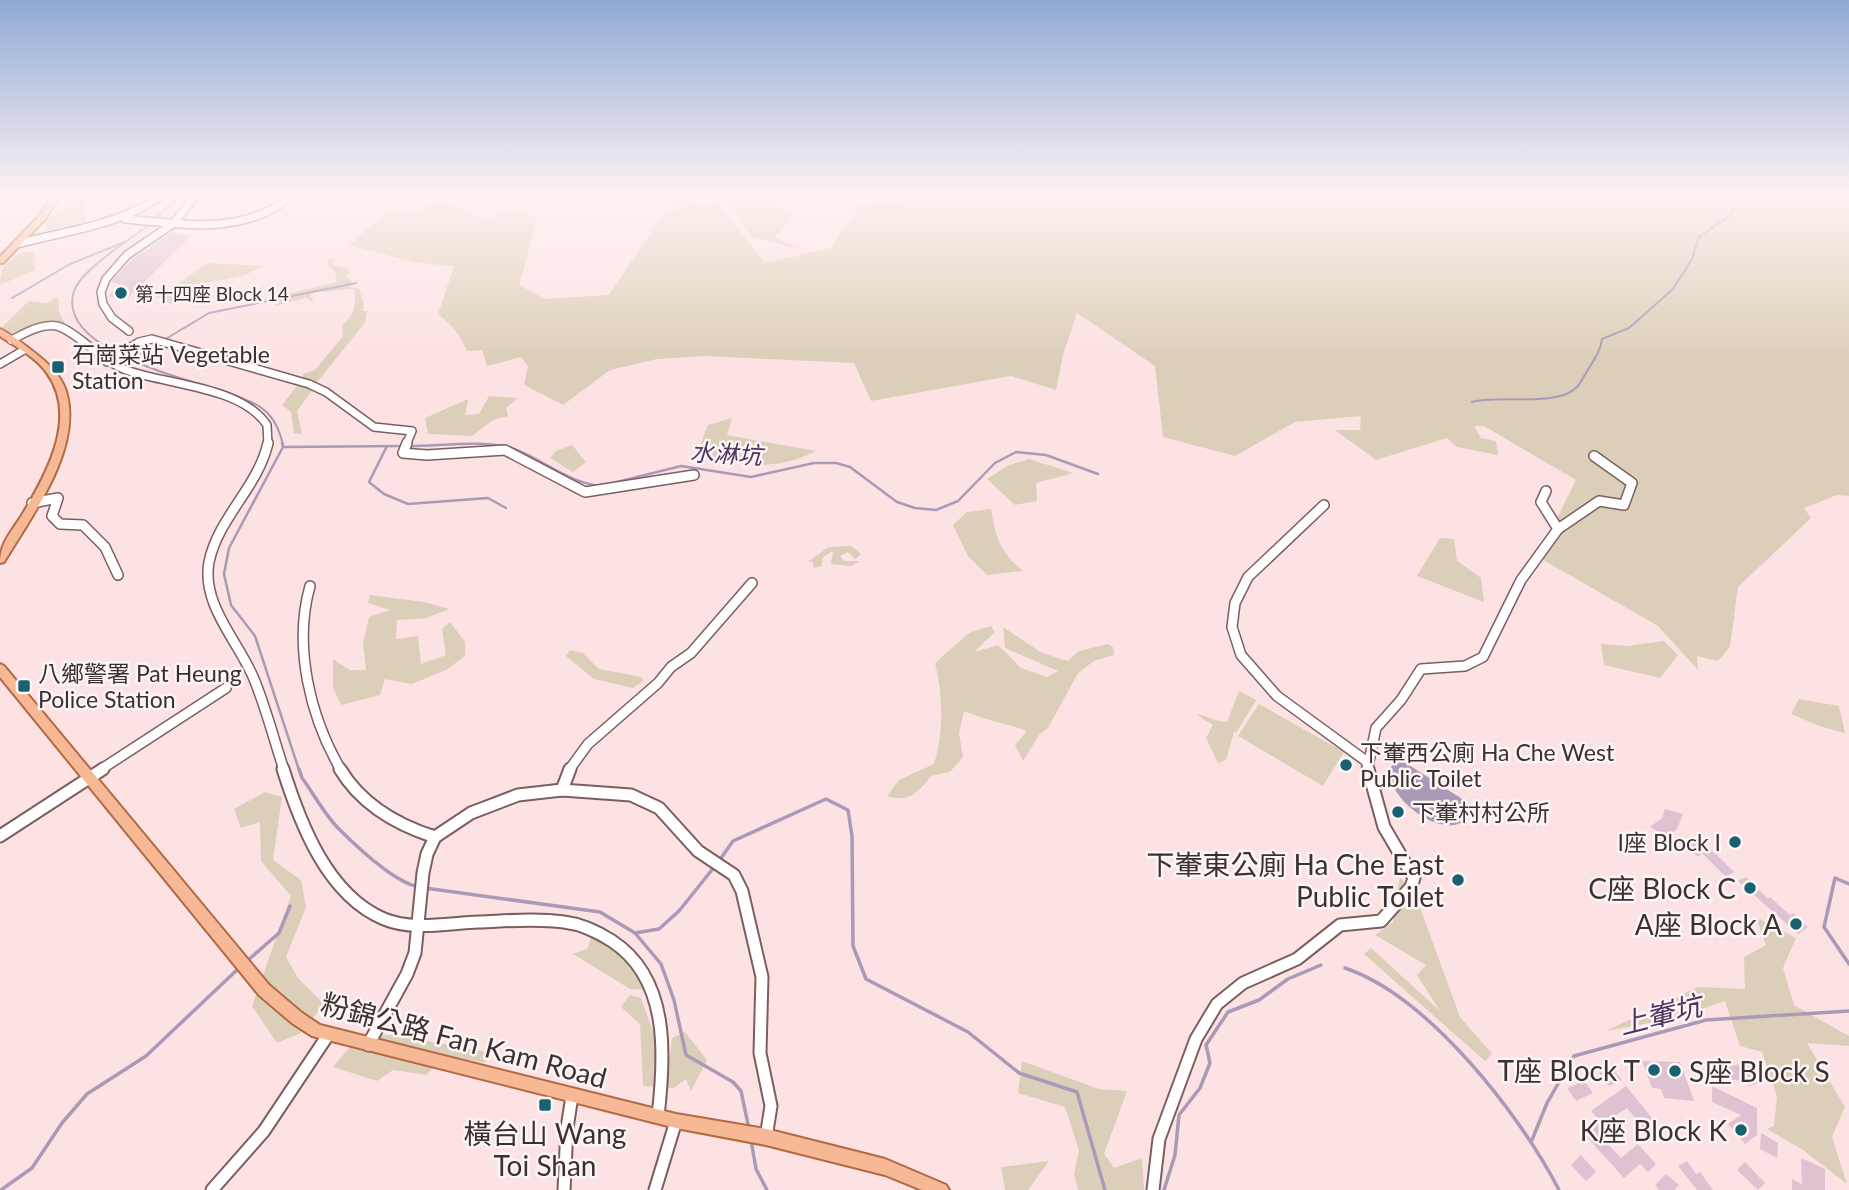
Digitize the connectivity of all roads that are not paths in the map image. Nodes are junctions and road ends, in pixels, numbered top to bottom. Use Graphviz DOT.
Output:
graph roads {
  1 [pos="137,249"];
  2 [pos="129,331"];
  3 [pos="0,332"];
  4 [pos="11,340"];
  5 [pos="24,350"];
  6 [pos="110,360"];
  7 [pos="0,363"];
  8 [pos="1594,456"];
  9 [pos="694,475"];
  10 [pos="1546,491"];
  11 [pos="32,503"];
  12 [pos="1324,505"];
  13 [pos="1558,529"];
  14 [pos="0,559"];
  15 [pos="118,575"];
  16 [pos="752,583"];
  17 [pos="310,586"];
  18 [pos="0,669"];
  19 [pos="226,688"];
  20 [pos="1368,766"];
  21 [pos="89,776"];
  22 [pos="562,790"];
  23 [pos="0,836"];
  24 [pos="435,836"];
  25 [pos="419,925"];
  26 [pos="328,1035"];
  27 [pos="368,1045"];
  28 [pos="572,1096"];
  29 [pos="658,1116"];
  30 [pos="676,1121"];
  31 [pos="766,1137"];
  32 [pos="212,1190"];
  33 [pos="564,1190"];
  34 [pos="656,1190"];
  35 [pos="941,1190"];
  36 [pos="1153,1190"];
  1 -- 2 [label="street"];
  3 -- 4 [label="main road"];
  4 -- 5 [label="main road"];
  4 -- 6 [label="street"];
  5 -- 7 [label="street"];
  5 -- 11 [label="main road"];
  6 -- 9 [label="street"];
  6 -- 25 [label="street"];
  8 -- 13 [label="street"];
  10 -- 13 [label="street"];
  11 -- 14 [label="main road"];
  11 -- 15 [label="street"];
  12 -- 20 [label="street"];
  13 -- 20 [label="street"];
  16 -- 22 [label="street"];
  17 -- 24 [label="street"];
  18 -- 21 [label="main road, 粉錦公路 Fan Kam Road"];
  19 -- 21 [label="street"];
  20 -- 36 [label="street"];
  21 -- 23 [label="street"];
  21 -- 26 [label="main road, 粉錦公路 Fan Kam Road"];
  22 -- 24 [label="street"];
  22 -- 31 [label="street"];
  24 -- 25 [label="street"];
  25 -- 27 [label="street"];
  25 -- 29 [label="street"];
  26 -- 27 [label="main road, 粉錦公路 Fan Kam Road"];
  26 -- 32 [label="street"];
  27 -- 28 [label="main road, 粉錦公路 Fan Kam Road"];
  28 -- 29 [label="main road, 粉錦公路 Fan Kam Road"];
  28 -- 33 [label="street"];
  29 -- 30 [label="main road, 粉錦公路 Fan Kam Road"];
  30 -- 31 [label="main road, 粉錦公路 Fan Kam Road"];
  30 -- 34 [label="street"];
  31 -- 35 [label="main road, 粉錦公路 Fan Kam Road"];
}
